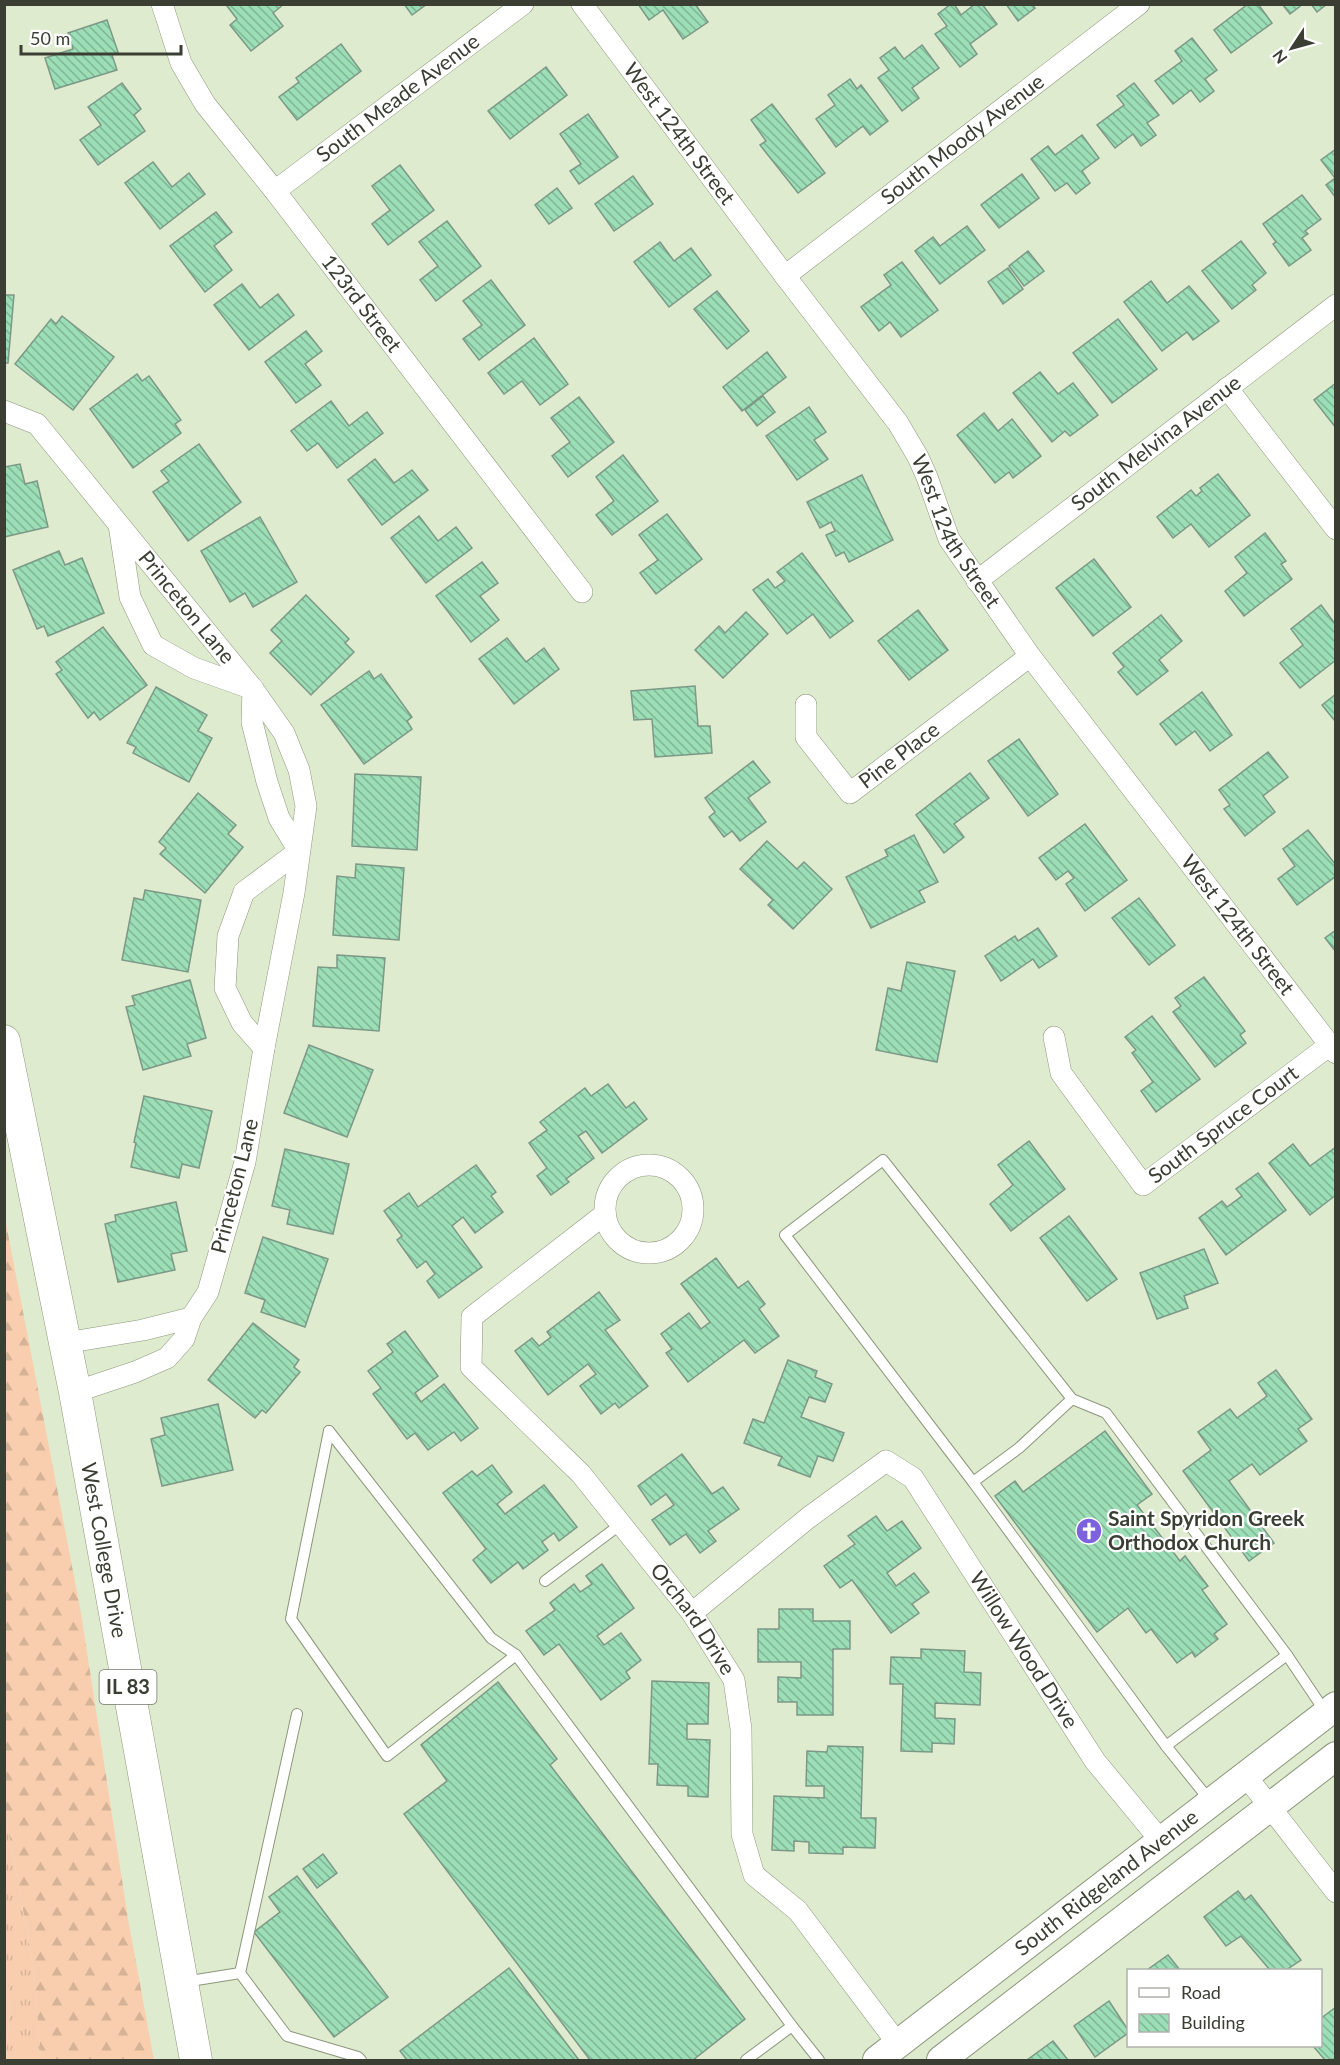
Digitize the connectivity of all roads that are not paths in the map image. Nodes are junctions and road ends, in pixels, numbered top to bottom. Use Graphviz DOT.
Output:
graph roads {
  1 [pos="162,4"];
  2 [pos="522,4"];
  3 [pos="582,4"];
  4 [pos="1139,4"];
  5 [pos="275,190"];
  6 [pos="785,276"];
  7 [pos="1335,305"];
  8 [pos="1227,388"];
  9 [pos="4,411"];
  10 [pos="37,424"];
  11 [pos="4,430"];
  12 [pos="119,524"];
  13 [pos="1335,529"];
  14 [pos="977,581"];
  15 [pos="582,592"];
  16 [pos="1030,656"];
  17 [pos="253,689"];
  18 [pos="806,705"];
  19 [pos="299,851"];
  20 [pos="1054,1037"];
  21 [pos="4,1041"];
  22 [pos="264,1048"];
  23 [pos="1333,1049"];
  24 [pos="605,1214"];
  25 [pos="191,1318"];
  26 [pos="66,1343"];
  27 [pos="75,1392"];
  28 [pos="1072,1399"];
  29 [pos="973,1482"];
  30 [pos="621,1524"];
  31 [pos="545,1581"];
  32 [pos="692,1613"];
  33 [pos="516,1655"];
  34 [pos="1287,1655"];
  35 [pos="1331,1709"];
  36 [pos="297,1714"];
  37 [pos="1166,1746"];
  38 [pos="1335,1756"];
  39 [pos="1246,1776"];
  40 [pos="1211,1802"];
  41 [pos="1271,1806"];
  42 [pos="1161,1841"];
  43 [pos="1335,1892"];
  44 [pos="240,1973"];
  45 [pos="182,1982"];
  46 [pos="792,2026"];
  47 [pos="887,2053"];
  48 [pos="196,2061"];
  49 [pos="361,2061"];
  50 [pos="746,2061"];
  51 [pos="819,2061"];
  52 [pos="941,2061"];
  1 -- 5 [label="street, 123rd Street"];
  2 -- 5 [label="street, South Meade Avenue"];
  3 -- 6 [label="street, West 124th Street"];
  4 -- 6 [label="street, South Moody Avenue"];
  5 -- 15 [label="street, 123rd Street"];
  6 -- 14 [label="street, West 124th Street"];
  7 -- 8 [label="street, South Melvina Avenue"];
  8 -- 13 [label="street"];
  8 -- 14 [label="street, South Melvina Avenue"];
  9 -- 10 [label="street, Princeton Lane"];
  10 -- 11 [label="street"];
  10 -- 12 [label="street, Princeton Lane"];
  12 -- 17 [label="street, Princeton Lane"];
  12 -- 17 [label="street, Princeton Lane"];
  14 -- 16 [label="street, West 124th Street"];
  16 -- 18 [label="street, Pine Place"];
  16 -- 23 [label="street, West 124th Street"];
  17 -- 19 [label="street"];
  17 -- 19 [label="street, Princeton Lane"];
  19 -- 22 [label="street, Princeton Lane"];
  19 -- 22 [label="street"];
  20 -- 23 [label="street, South Spruce Court"];
  21 -- 26 [label="main road, West College Drive / IL 83"];
  22 -- 25 [label="street, Princeton Lane"];
  24 -- 24 [label="street"];
  24 -- 30 [label="street, Orchard Drive"];
  25 -- 26 [label="street"];
  25 -- 27 [label="street, Princeton Lane"];
  26 -- 27 [label="main road, West College Drive / IL 83"];
  27 -- 45 [label="main road, West College Drive / IL 83"];
  28 -- 29 [label="lane"];
  28 -- 29 [label="lane"];
  28 -- 34 [label="lane"];
  29 -- 37 [label="lane"];
  30 -- 31 [label="lane"];
  30 -- 32 [label="street, Orchard Drive"];
  32 -- 42 [label="street, Willow Wood Drive"];
  32 -- 47 [label="street, Orchard Drive"];
  33 -- 33 [label="lane"];
  33 -- 46 [label="lane"];
  34 -- 35 [label="lane"];
  34 -- 37 [label="lane"];
  35 -- 39 [label="main road, South Ridgeland Avenue"];
  36 -- 44 [label="lane"];
  37 -- 40 [label="lane"];
  38 -- 41 [label="main road, South Ridgeland Avenue"];
  39 -- 40 [label="main road, South Ridgeland Avenue"];
  39 -- 41 [label="street"];
  40 -- 42 [label="main road, South Ridgeland Avenue"];
  41 -- 43 [label="street"];
  41 -- 52 [label="main road, South Ridgeland Avenue"];
  42 -- 47 [label="main road, South Ridgeland Avenue"];
  44 -- 45 [label="lane"];
  44 -- 49 [label="lane"];
  45 -- 48 [label="main road, West College Drive / IL 83"];
  46 -- 50 [label="lane"];
  46 -- 51 [label="lane"];
}
